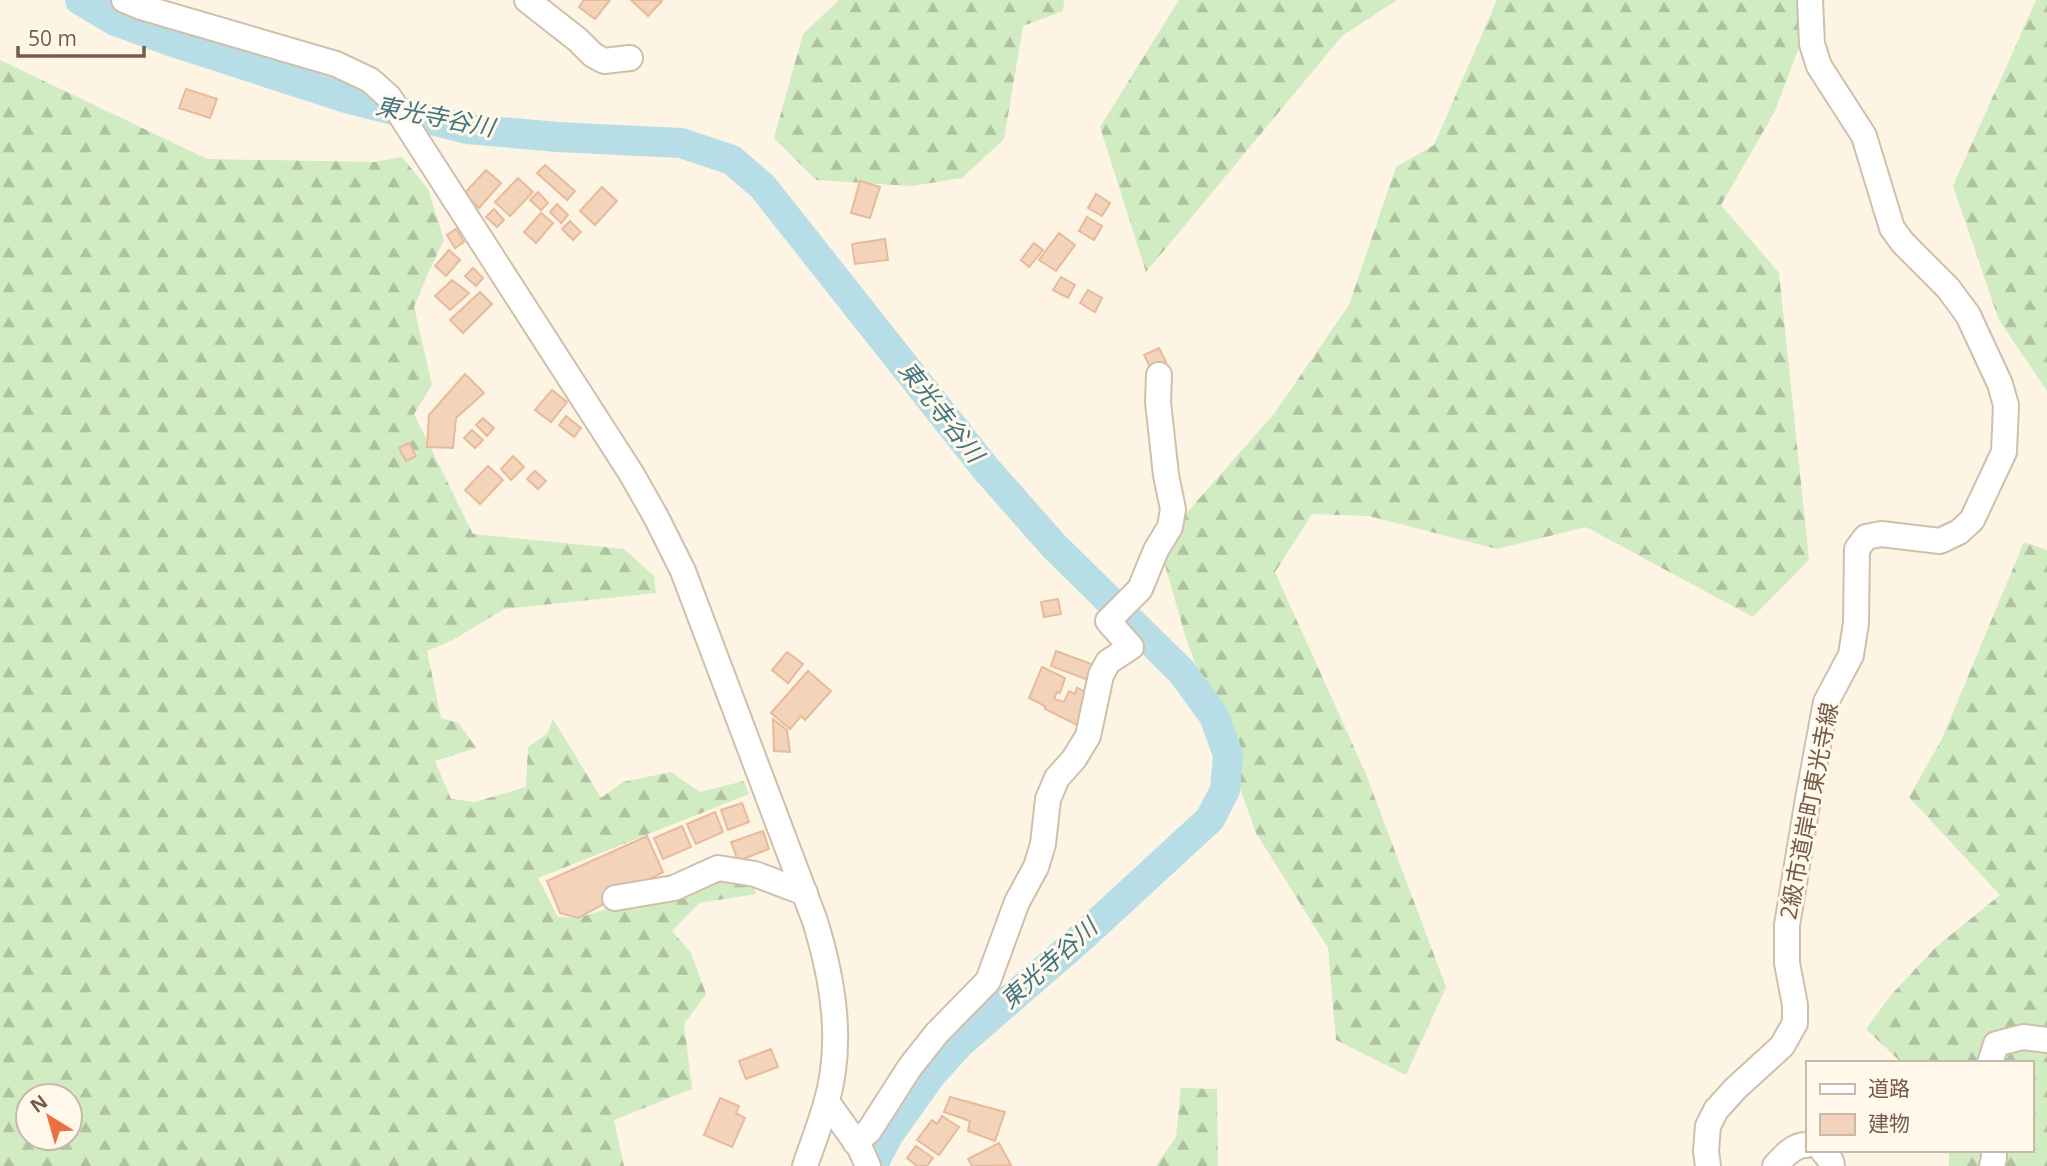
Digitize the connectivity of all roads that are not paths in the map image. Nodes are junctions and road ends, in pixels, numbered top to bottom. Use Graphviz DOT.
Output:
graph roads {
  1 [pos="124,0"];
  2 [pos="527,0"];
  3 [pos="1810,0"];
  4 [pos="630,58"];
  5 [pos="1159,375"];
  6 [pos="804,893"];
  7 [pos="615,898"];
  8 [pos="2047,1040"];
  9 [pos="1991,1061"];
  10 [pos="827,1102"];
  11 [pos="1806,1145"];
  12 [pos="861,1152"];
  13 [pos="805,1166"];
  14 [pos="1708,1166"];
  15 [pos="1774,1166"];
  1 -- 6 [label="street"];
  2 -- 4 [label="street"];
  3 -- 14 [label="street, 2級市道岸町東光寺線"];
  5 -- 12 [label="street"];
  6 -- 7 [label="street"];
  6 -- 10 [label="street"];
  8 -- 9 [label="street"];
  10 -- 12 [label="street"];
  10 -- 13 [label="street"];
  11 -- 15 [label="street"];
}
